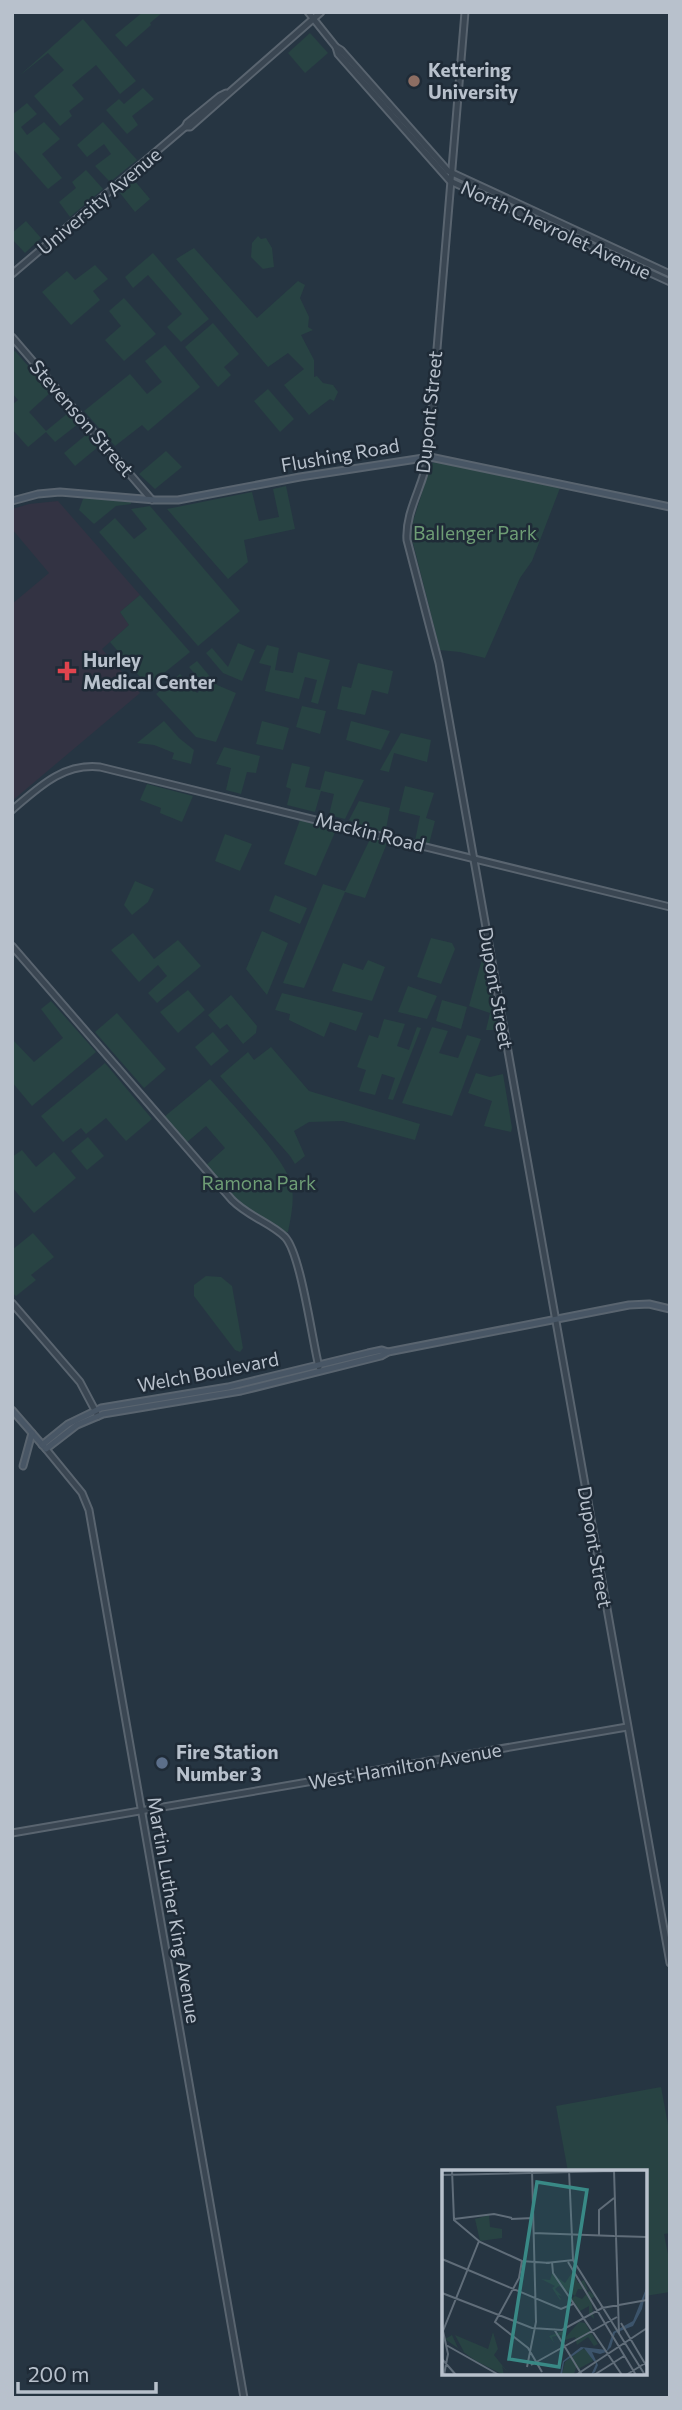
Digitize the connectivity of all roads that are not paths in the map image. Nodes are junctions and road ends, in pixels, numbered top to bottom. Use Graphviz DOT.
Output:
graph roads {
  1 [pos="308,12"];
  2 [pos="321,12"];
  3 [pos="465,12"];
  4 [pos="313,19"];
  5 [pos="385,105"];
  6 [pos="451,173"];
  7 [pos="450,181"];
  8 [pos="537,213"];
  9 [pos="533,220"];
  10 [pos="12,274"];
  11 [pos="670,274"];
  12 [pos="670,282"];
  13 [pos="12,337"];
  14 [pos="428,457"];
  15 [pos="152,500"];
  16 [pos="12,501"];
  17 [pos="670,507"];
  18 [pos="12,810"];
  19 [pos="473,858"];
  20 [pos="670,906"];
  21 [pos="12,946"];
  22 [pos="12,1303"];
  23 [pos="670,1309"];
  24 [pos="555,1319"];
  25 [pos="319,1368"];
  26 [pos="12,1410"];
  27 [pos="97,1413"];
  28 [pos="32,1433"];
  29 [pos="44,1447"];
  30 [pos="23,1466"];
  31 [pos="627,1727"];
  32 [pos="141,1811"];
  33 [pos="12,1833"];
  34 [pos="670,1919"];
  35 [pos="662,1920"];
  36 [pos="670,1963"];
  37 [pos="244,2398"];
  1 -- 4 [label="street, North Chevrolet Avenue"];
  2 -- 4 [label="street, University Avenue"];
  3 -- 6 [label="street, Dupont Street"];
  4 -- 5 [label="street, North Chevrolet Avenue"];
  4 -- 10 [label="street, University Avenue"];
  5 -- 6 [label="street, North Chevrolet Avenue"];
  5 -- 7 [label="street, North Chevrolet Avenue"];
  6 -- 7 [label="street, Dupont Street"];
  6 -- 8 [label="street, North Chevrolet Avenue"];
  7 -- 9 [label="street, North Chevrolet Avenue"];
  7 -- 14 [label="street, Dupont Street"];
  8 -- 9 [label="street"];
  8 -- 11 [label="street, North Chevrolet Avenue"];
  9 -- 12 [label="street, North Chevrolet Avenue"];
  13 -- 15 [label="street, Stevenson Street"];
  14 -- 15 [label="main road, Flushing Road"];
  14 -- 17 [label="main road, Flushing Road"];
  14 -- 19 [label="street, Dupont Street"];
  15 -- 16 [label="main road, Flushing Road"];
  18 -- 19 [label="street, Mackin Road"];
  19 -- 20 [label="street, Mackin Road"];
  19 -- 24 [label="street, Dupont Street"];
  21 -- 25 [label="street"];
  22 -- 27 [label="street"];
  23 -- 24 [label="main road, Welch Boulevard"];
  24 -- 25 [label="main road, Welch Boulevard"];
  24 -- 31 [label="street, Dupont Street"];
  25 -- 27 [label="main road, Welch Boulevard"];
  26 -- 28 [label="main road, Martin Luther King Avenue"];
  27 -- 29 [label="main road, Welch Boulevard"];
  28 -- 29 [label="main road, Martin Luther King Avenue"];
  28 -- 30 [label="main road"];
  29 -- 32 [label="street, Martin Luther King Avenue"];
  31 -- 32 [label="street, West Hamilton Avenue"];
  31 -- 35 [label="street, Dupont Street"];
  32 -- 33 [label="street, West Hamilton Avenue"];
  32 -- 37 [label="street, Martin Luther King Avenue"];
  34 -- 35 [label="street"];
  35 -- 36 [label="street, Dupont Street"];
}
